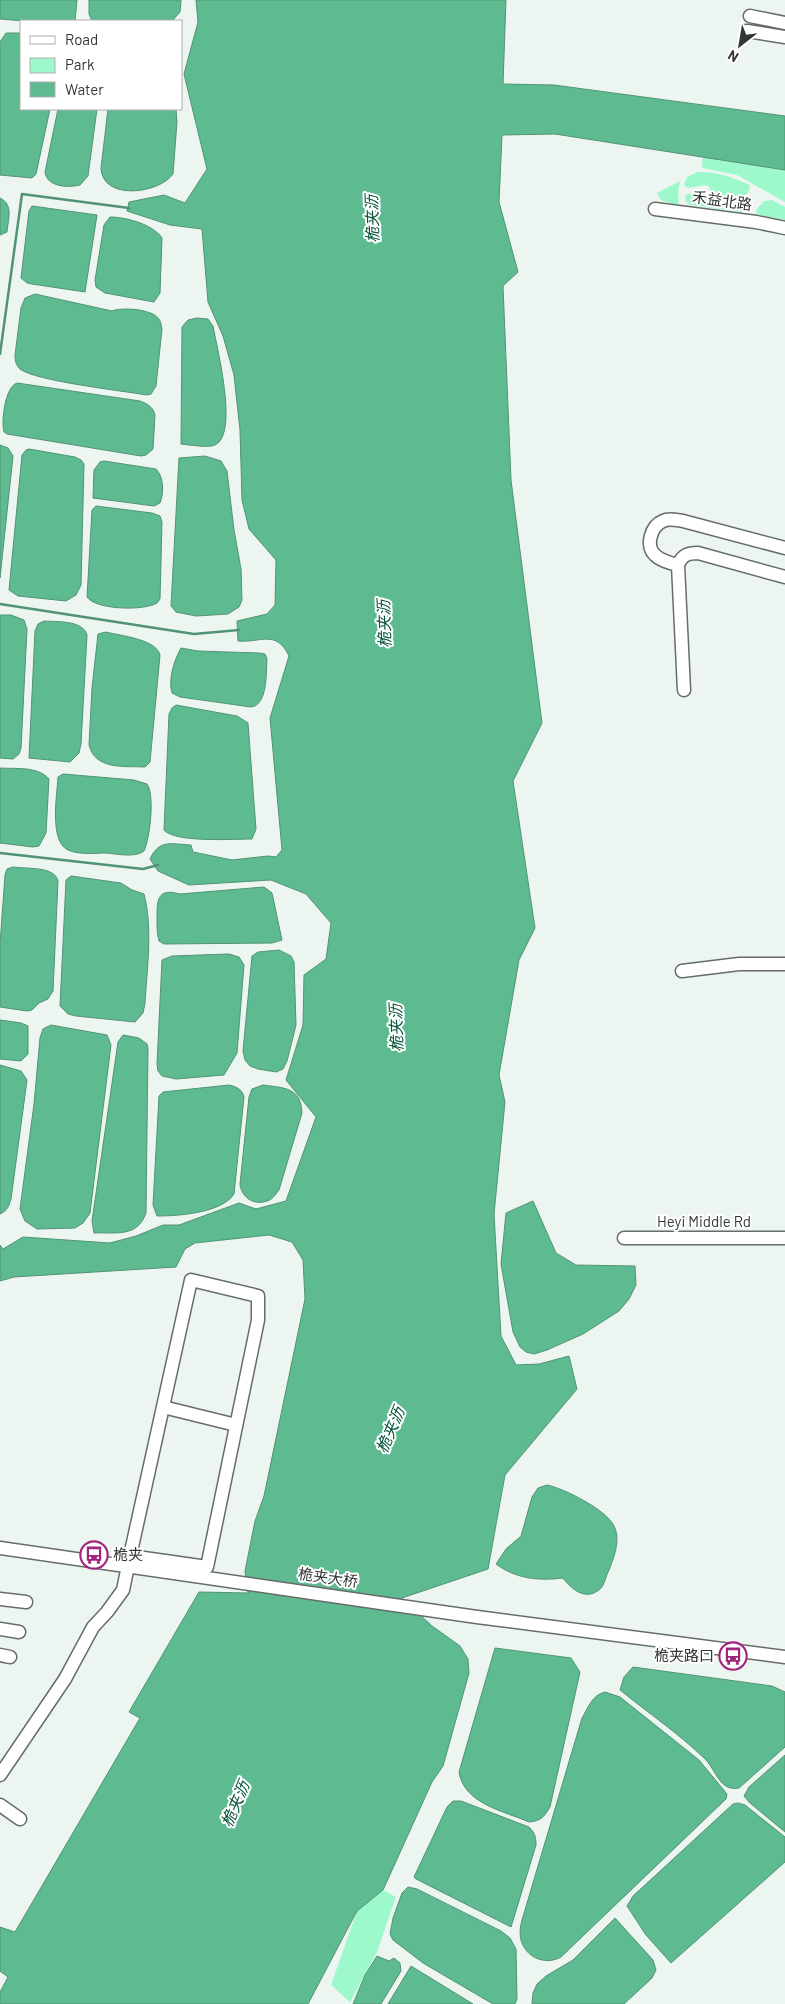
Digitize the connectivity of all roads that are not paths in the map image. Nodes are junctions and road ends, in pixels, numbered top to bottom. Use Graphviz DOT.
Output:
graph roads {
  1 [pos="750,16"];
  2 [pos="785,23"];
  3 [pos="747,31"];
  4 [pos="785,38"];
  5 [pos="655,208"];
  6 [pos="785,228"];
  7 [pos="785,548"];
  8 [pos="678,565"];
  9 [pos="785,576"];
  10 [pos="684,690"];
  11 [pos="785,964"];
  12 [pos="682,971"];
  13 [pos="624,1238"];
  14 [pos="785,1238"];
  15 [pos="163,1407"];
  16 [pos="236,1424"];
  17 [pos="0,1548"];
  18 [pos="129,1561"];
  19 [pos="0,1599"];
  20 [pos="26,1602"];
  21 [pos="0,1629"];
  22 [pos="19,1632"];
  23 [pos="785,1657"];
  24 [pos="0,1775"];
  25 [pos="0,1805"];
  26 [pos="20,1819"];
  1 -- 2 [label="street"];
  3 -- 4 [label="street"];
  5 -- 6 [label="street, 禾益北路"];
  7 -- 8 [label="street"];
  8 -- 9 [label="street"];
  8 -- 10 [label="street"];
  11 -- 12 [label="street"];
  13 -- 14 [label="street, Heyi Middle Rd"];
  15 -- 16 [label="street"];
  15 -- 16 [label="street"];
  15 -- 18 [label="street"];
  16 -- 18 [label="street"];
  17 -- 18 [label="street"];
  18 -- 23 [label="street, 桅夹大桥"];
  18 -- 24 [label="street"];
  19 -- 20 [label="street"];
  21 -- 22 [label="street"];
  25 -- 26 [label="street"];
}
